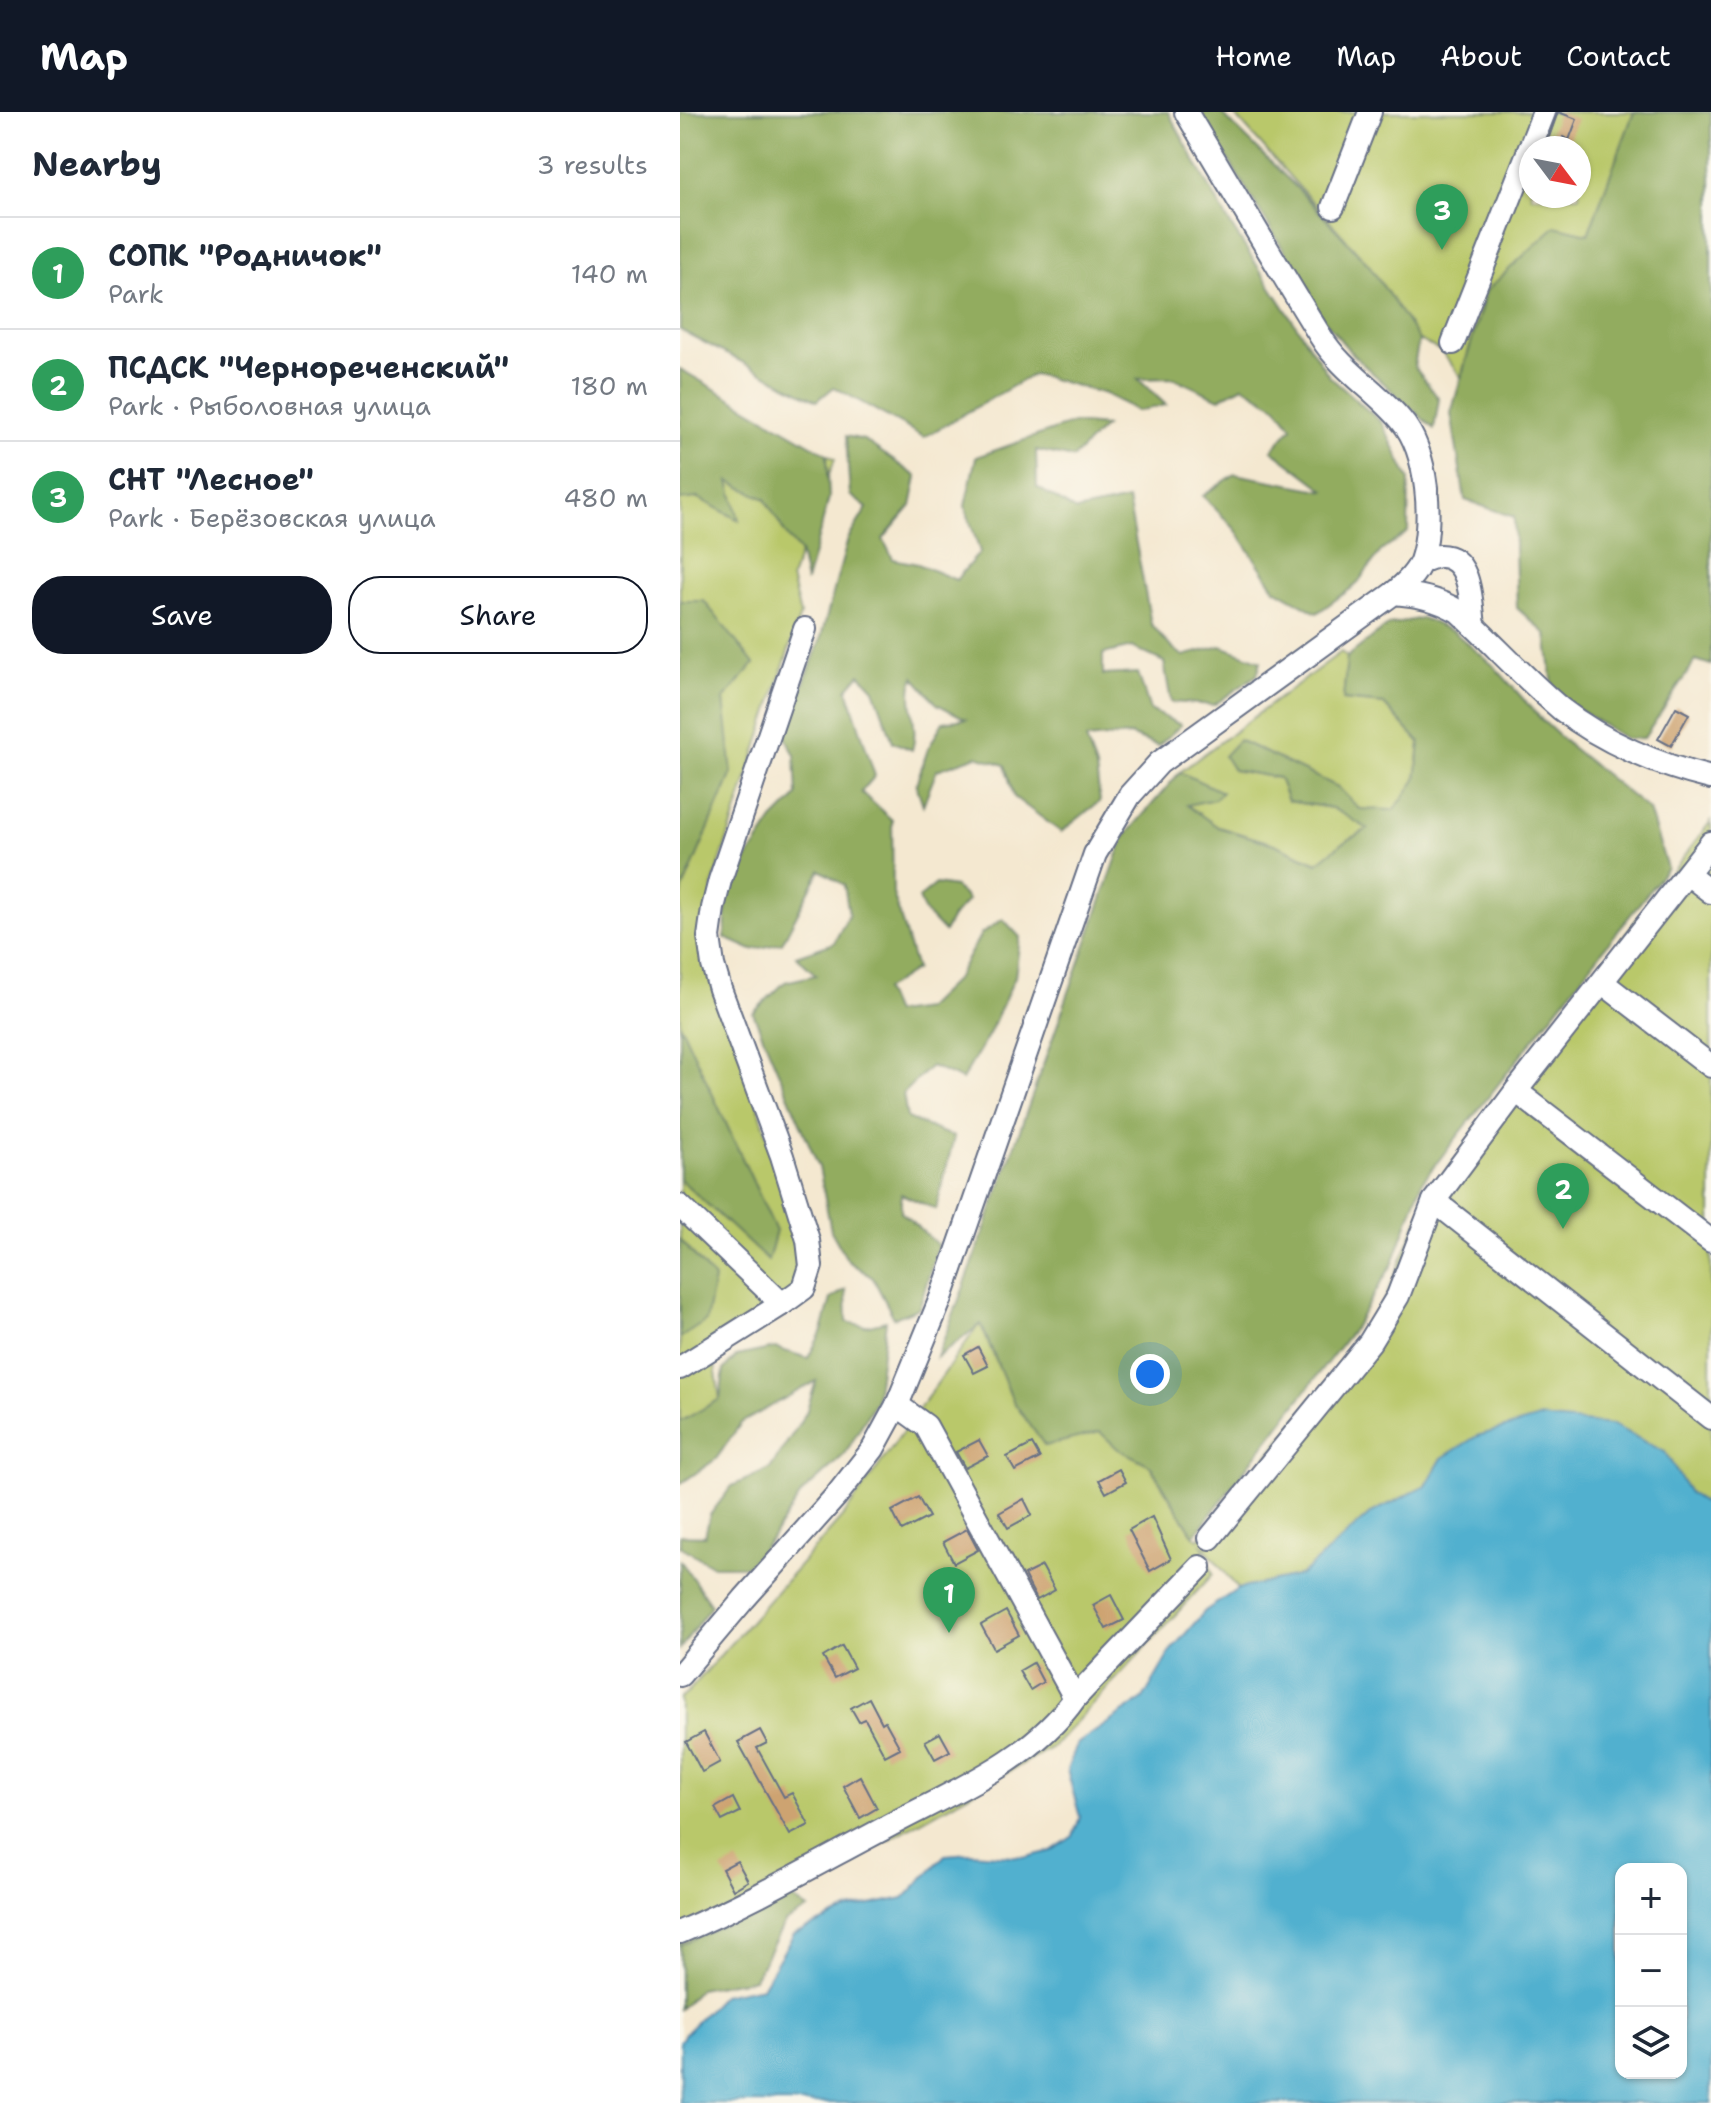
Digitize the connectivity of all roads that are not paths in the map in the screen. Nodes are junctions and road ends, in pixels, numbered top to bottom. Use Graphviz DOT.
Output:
graph roads {
  1 [pos="1186,112"];
  2 [pos="1370,112"];
  3 [pos="1544,112"];
  4 [pos="1333,207"];
  5 [pos="1453,343"];
  6 [pos="1421,562"];
  7 [pos="1394,593"];
  8 [pos="1474,626"];
  9 [pos="805,629"];
  10 [pos="1711,778"];
  11 [pos="1711,843"];
  12 [pos="1689,875"];
  13 [pos="1711,892"];
  14 [pos="1603,983"];
  15 [pos="1711,1066"];
  16 [pos="1516,1091"];
  17 [pos="1434,1201"];
  18 [pos="680,1206"];
  19 [pos="1711,1241"];
  20 [pos="782,1304"];
  21 [pos="680,1368"];
  22 [pos="897,1405"];
  23 [pos="1711,1418"];
  24 [pos="1210,1538"];
  25 [pos="1200,1567"];
  26 [pos="680,1675"];
  27 [pos="1075,1698"];
  28 [pos="680,1932"];
  1 -- 6 [label="street"];
  2 -- 4 [label="street"];
  3 -- 5 [label="street"];
  6 -- 7 [label="street"];
  6 -- 8 [label="street"];
  7 -- 8 [label="street"];
  7 -- 22 [label="street"];
  8 -- 10 [label="street"];
  9 -- 20 [label="street"];
  11 -- 12 [label="street"];
  12 -- 13 [label="street"];
  12 -- 14 [label="street"];
  14 -- 15 [label="street"];
  14 -- 16 [label="street"];
  16 -- 17 [label="street"];
  16 -- 19 [label="street"];
  17 -- 23 [label="street"];
  17 -- 24 [label="street"];
  18 -- 20 [label="street"];
  20 -- 21 [label="street"];
  22 -- 26 [label="street"];
  22 -- 27 [label="street"];
  25 -- 27 [label="street"];
  27 -- 28 [label="street"];
}
